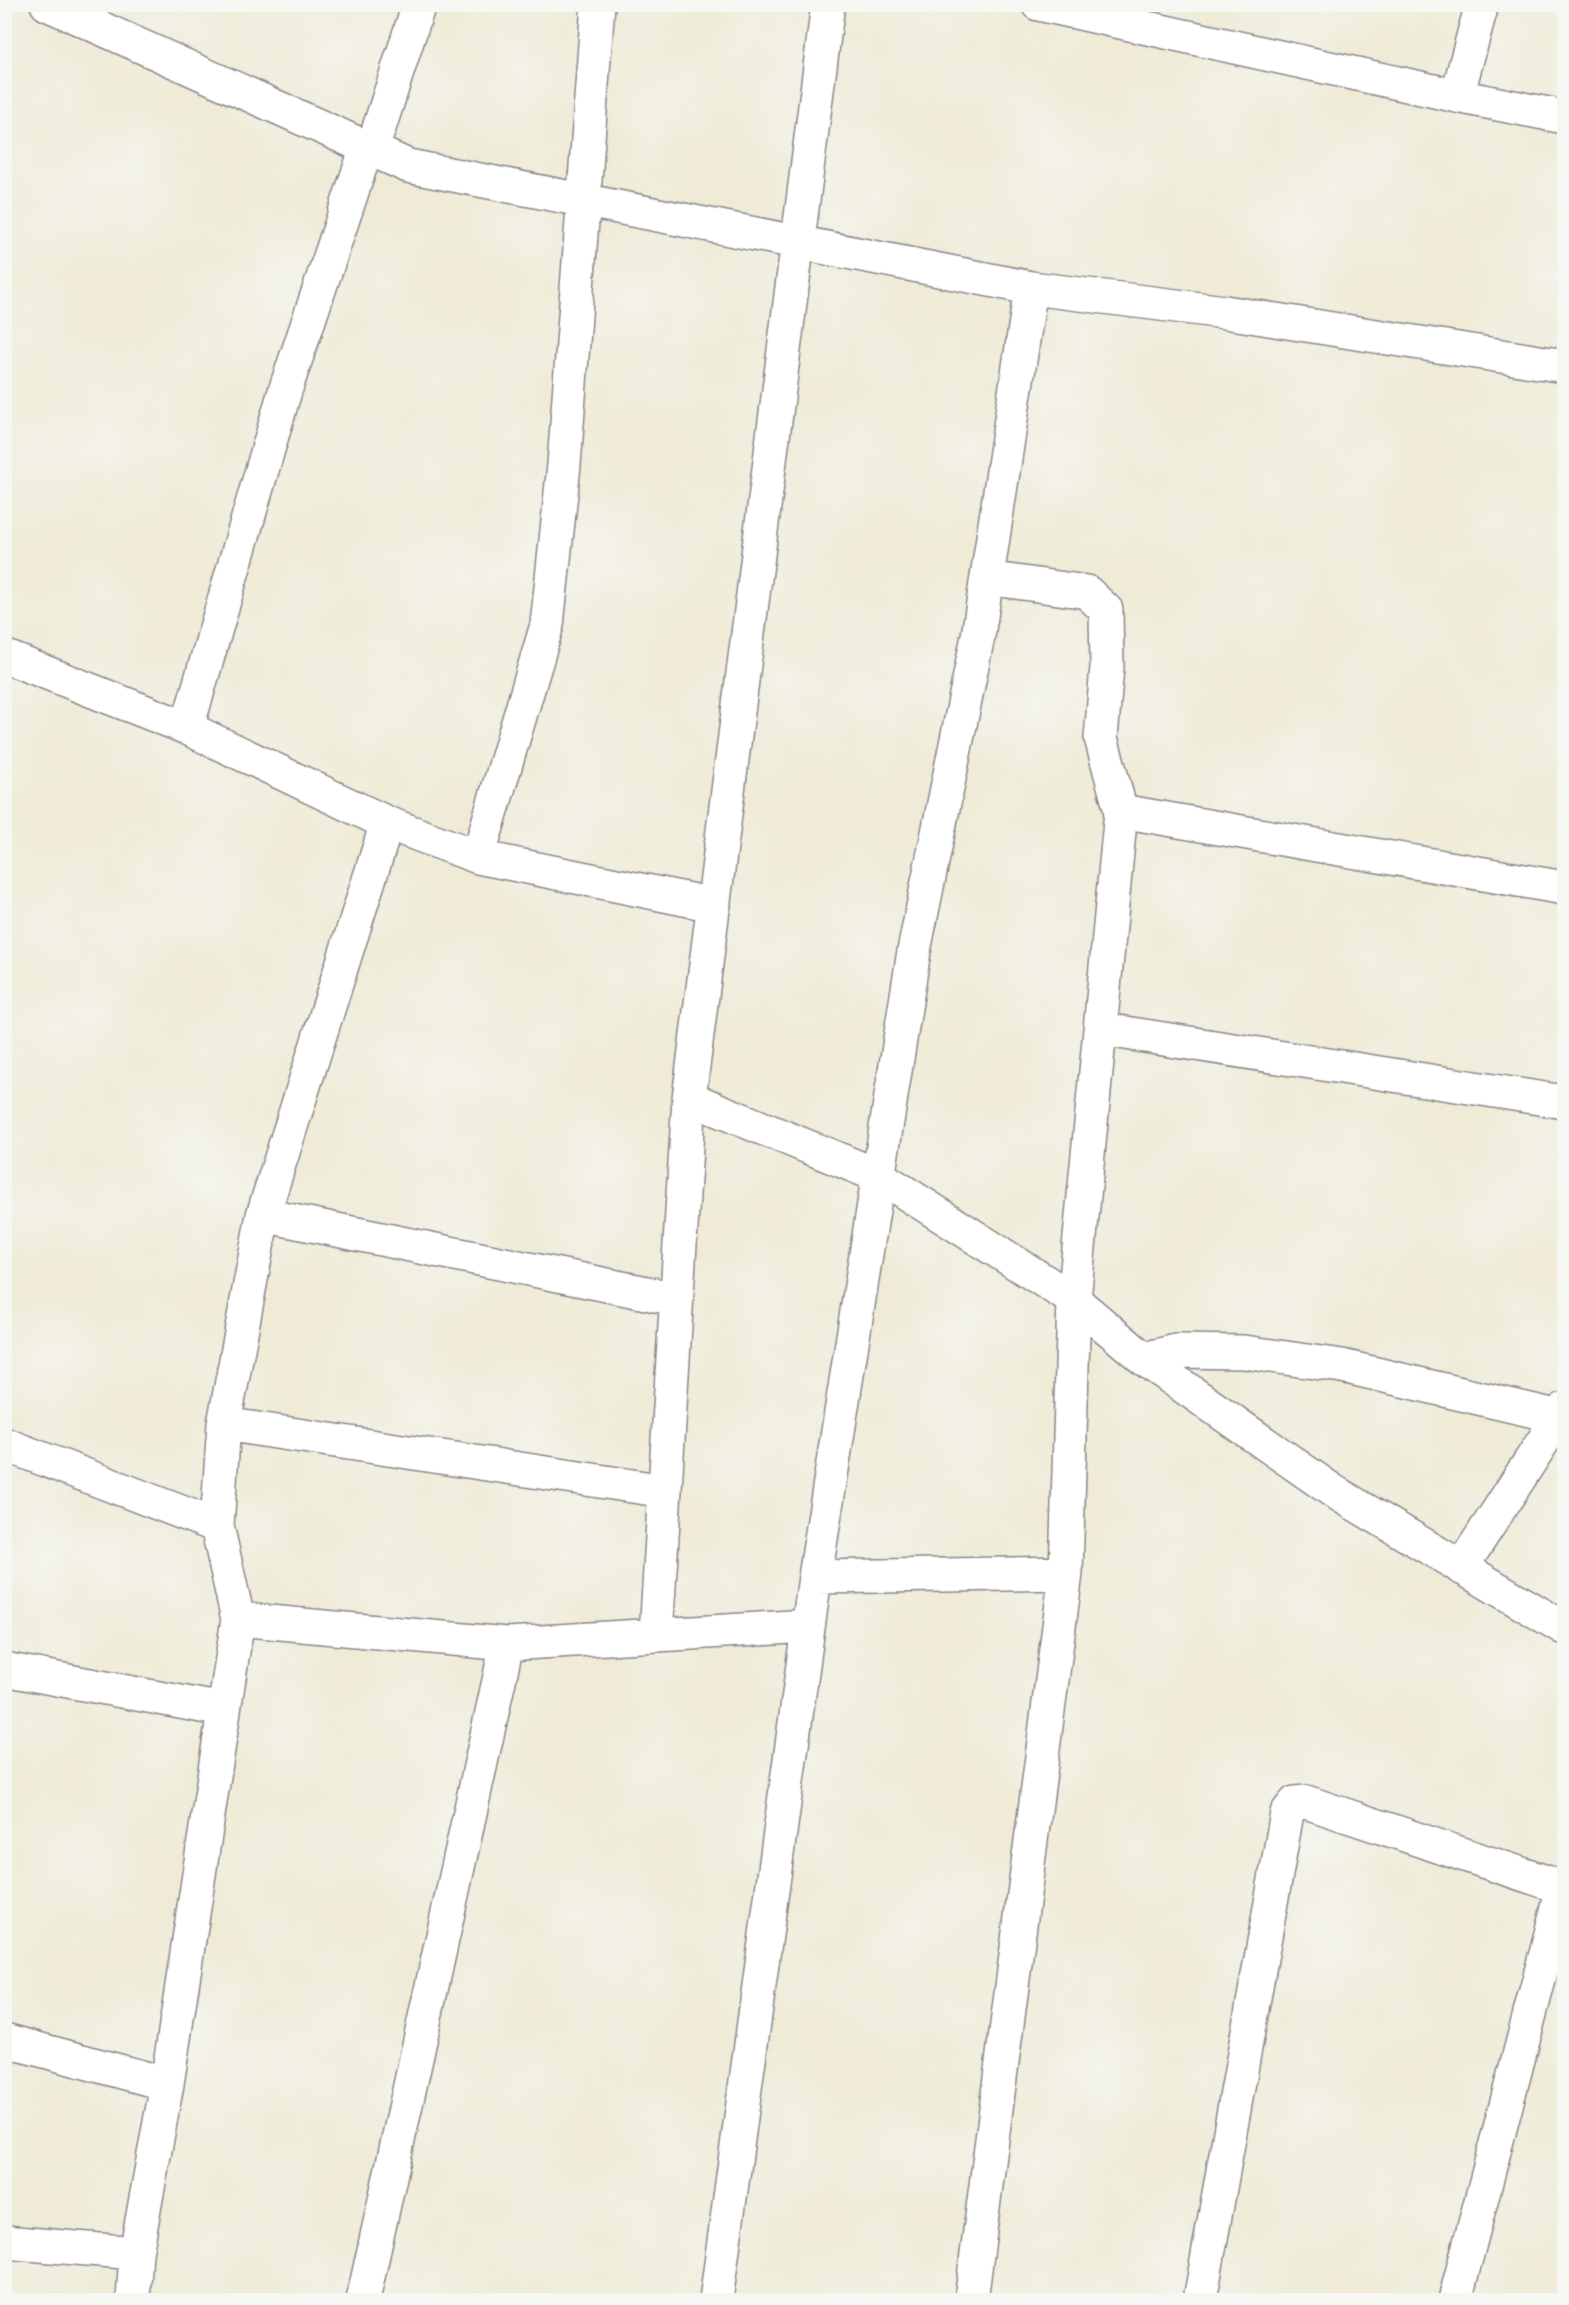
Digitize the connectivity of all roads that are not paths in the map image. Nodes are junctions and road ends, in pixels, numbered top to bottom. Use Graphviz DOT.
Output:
graph roads {
  1 [pos="47,4"];
  2 [pos="419,4"];
  3 [pos="598,4"];
  4 [pos="828,4"];
  5 [pos="1038,4"];
  6 [pos="1482,4"];
  7 [pos="1458,96"];
  8 [pos="1564,117"];
  9 [pos="370,149"];
  10 [pos="584,201"];
  11 [pos="796,243"];
  12 [pos="1031,288"];
  13 [pos="1564,366"];
  14 [pos="987,578"];
  15 [pos="4,656"];
  16 [pos="187,728"];
  17 [pos="1121,812"];
  18 [pos="387,823"];
  19 [pos="478,857"];
  20 [pos="1564,888"];
  21 [pos="714,905"];
  22 [pos="1100,1029"];
  23 [pos="688,1098"];
  24 [pos="1564,1102"];
  25 [pos="879,1176"];
  26 [pos="263,1215"];
  27 [pos="676,1299"];
  28 [pos="1074,1300"];
  29 [pos="1144,1359"];
  30 [pos="1562,1413"];
  31 [pos="224,1424"];
  32 [pos="4,1444"];
  33 [pos="665,1491"];
  34 [pos="217,1526"];
  35 [pos="1461,1568"];
  36 [pos="1066,1573"];
  37 [pos="815,1577"];
  38 [pos="238,1619"];
  39 [pos="808,1626"];
  40 [pos="1564,1628"];
  41 [pos="656,1635"];
  42 [pos="507,1644"];
  43 [pos="4,1669"];
  44 [pos="223,1710"];
  45 [pos="1564,1888"];
  46 [pos="4,2040"];
  47 [pos="167,2084"];
  48 [pos="4,2242"];
  49 [pos="135,2253"];
  50 [pos="133,2301"];
  51 [pos="363,2301"];
  52 [pos="717,2301"];
  53 [pos="970,2301"];
  54 [pos="1200,2301"];
  55 [pos="1455,2301"];
  1 -- 9 [label="street"];
  2 -- 9 [label="street"];
  3 -- 10 [label="street"];
  4 -- 11 [label="street"];
  5 -- 7 [label="street"];
  6 -- 7 [label="street"];
  7 -- 8 [label="street"];
  9 -- 10 [label="street"];
  9 -- 16 [label="street"];
  10 -- 11 [label="street"];
  10 -- 19 [label="street"];
  11 -- 12 [label="street"];
  11 -- 21 [label="street"];
  12 -- 13 [label="street"];
  12 -- 14 [label="street"];
  14 -- 17 [label="street"];
  14 -- 25 [label="street"];
  15 -- 16 [label="street"];
  16 -- 18 [label="street"];
  17 -- 20 [label="street"];
  17 -- 22 [label="street"];
  18 -- 19 [label="street"];
  18 -- 26 [label="street"];
  19 -- 21 [label="street"];
  21 -- 23 [label="street"];
  22 -- 24 [label="street"];
  22 -- 28 [label="street"];
  23 -- 25 [label="street"];
  23 -- 27 [label="street"];
  25 -- 28 [label="street"];
  25 -- 37 [label="street"];
  26 -- 27 [label="street"];
  26 -- 31 [label="street"];
  27 -- 33 [label="street"];
  28 -- 29 [label="street"];
  28 -- 36 [label="street"];
  29 -- 30 [label="street"];
  29 -- 35 [label="street"];
  30 -- 35 [label="street"];
  31 -- 33 [label="street"];
  31 -- 34 [label="street"];
  32 -- 34 [label="street"];
  33 -- 41 [label="street"];
  34 -- 38 [label="street"];
  35 -- 40 [label="street"];
  36 -- 37 [label="street"];
  36 -- 53 [label="street"];
  37 -- 39 [label="street"];
  38 -- 42 [label="street"];
  38 -- 44 [label="street"];
  39 -- 41 [label="street"];
  39 -- 52 [label="street"];
  41 -- 42 [label="street"];
  42 -- 51 [label="street"];
  43 -- 44 [label="street"];
  44 -- 47 [label="street"];
  45 -- 54 [label="street"];
  45 -- 55 [label="street"];
  46 -- 47 [label="street"];
  47 -- 49 [label="street"];
  48 -- 49 [label="street"];
  49 -- 50 [label="street"];
}
